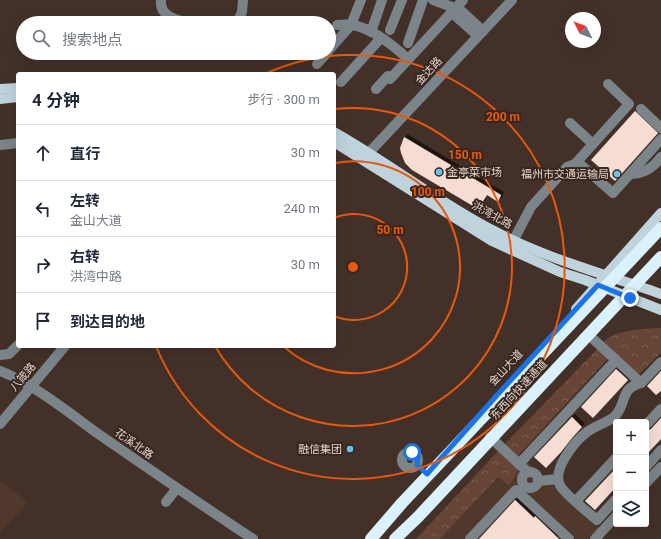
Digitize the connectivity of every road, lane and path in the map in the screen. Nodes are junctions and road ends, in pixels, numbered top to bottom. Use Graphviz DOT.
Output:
graph roads {
  1 [pos="161,0"];
  2 [pos="242,0"];
  3 [pos="361,0"];
  4 [pos="382,0"];
  5 [pos="402,0"];
  6 [pos="423,0"];
  7 [pos="433,0"];
  8 [pos="512,0"];
  9 [pos="455,6"];
  10 [pos="169,16"];
  11 [pos="240,16"];
  12 [pos="337,25"];
  13 [pos="351,25"];
  14 [pos="390,30"];
  15 [pos="371,32"];
  16 [pos="481,34"];
  17 [pos="381,38"];
  18 [pos="336,42"];
  19 [pos="408,43"];
  20 [pos="408,59"];
  21 [pos="320,60"];
  22 [pos="317,64"];
  23 [pos="341,82"];
  24 [pos="608,84"];
  25 [pos="16,88"];
  26 [pos="376,88"];
  27 [pos="0,89"];
  28 [pos="16,97"];
  29 [pos="0,99"];
  30 [pos="641,110"];
  31 [pos="570,123"];
  32 [pos="661,128"];
  33 [pos="336,134"];
  34 [pos="661,139"];
  35 [pos="16,143"];
  36 [pos="336,143"];
  37 [pos="593,144"];
  38 [pos="0,145"];
  39 [pos="366,156"];
  40 [pos="660,162"];
  41 [pos="575,164"];
  42 [pos="630,174"];
  43 [pos="661,213"];
  44 [pos="661,228"];
  45 [pos="511,245"];
  46 [pos="661,257"];
  47 [pos="661,262"];
  48 [pos="606,275"];
  49 [pos="598,285"];
  50 [pos="640,286"];
  51 [pos="661,294"];
  52 [pos="630,298"];
  53 [pos="661,310"];
  54 [pos="592,338"];
  55 [pos="16,347"];
  56 [pos="63,348"];
  57 [pos="0,356"];
  58 [pos="616,360"];
  59 [pos="661,362"];
  60 [pos="0,371"];
  61 [pos="640,383"];
  62 [pos="30,387"];
  63 [pos="661,409"];
  64 [pos="649,422"];
  65 [pos="0,424"];
  66 [pos="490,437"];
  67 [pos="661,450"];
  68 [pos="613,461"];
  69 [pos="519,464"];
  70 [pos="649,464"];
  71 [pos="417,465"];
  72 [pos="528,472"];
  73 [pos="659,473"];
  74 [pos="427,474"];
  75 [pos="558,479"];
  76 [pos="538,481"];
  77 [pos="649,481"];
  78 [pos="519,486"];
  79 [pos="177,488"];
  80 [pos="576,501"];
  81 [pos="166,502"];
  82 [pos="613,502"];
  83 [pos="613,519"];
  84 [pos="252,539"];
  85 [pos="367,539"];
  86 [pos="371,539"];
  87 [pos="395,539"];
  88 [pos="470,539"];
  89 [pos="569,539"];
  90 [pos="595,539"];
  1 -- 10 [label="street"];
  2 -- 11 [label="street"];
  3 -- 13 [label="street"];
  4 -- 15 [label="street"];
  5 -- 14 [label="street"];
  6 -- 19 [label="street"];
  7 -- 9 [label="street"];
  8 -- 16 [label="street, 金达路"];
  9 -- 16 [label="street"];
  9 -- 20 [label="street"];
  12 -- 13 [label="street"];
  13 -- 15 [label="street"];
  13 -- 18 [label="street"];
  15 -- 17 [label="street"];
  16 -- 39 [label="street, 金达路"];
  17 -- 20 [label="street"];
  17 -- 23 [label="street"];
  20 -- 26 [label="street"];
  21 -- 22 [label="street"];
  24 -- 37 [label="street"];
  25 -- 27 [label="main road"];
  28 -- 29 [label="main road"];
  30 -- 32 [label="street"];
  31 -- 37 [label="street"];
  33 -- 39 [label="main road, 洪湾北路"];
  34 -- 42 [label="street"];
  35 -- 38 [label="street"];
  36 -- 39 [label="main road, 洪湾北路"];
  37 -- 41 [label="street"];
  39 -- 45 [label="main road, 洪湾北路"];
  40 -- 42 [label="street"];
  41 -- 42 [label="street"];
  41 -- 45 [label="street"];
  43 -- 48 [label="main road, 金山大道"];
  44 -- 86 [label="highway, 东西向快速通道, bridge"];
  45 -- 48 [label="main road, 洪湾北路"];
  45 -- 49 [label="main road, 洪湾北路"];
  46 -- 87 [label="highway, 东西向快速通道, bridge"];
  47 -- 50 [label="main road"];
  48 -- 49 [label="main road, 金山大道"];
  48 -- 50 [label="main road, 洪湾北路"];
  49 -- 52 [label="main road, 洪湾北路"];
  49 -- 74 [label="main road, 金山大道"];
  50 -- 51 [label="main road, 洪湾北路"];
  50 -- 52 [label="main road"];
  52 -- 53 [label="main road, 洪湾北路"];
  52 -- 54 [label="main road"];
  54 -- 58 [label="street"];
  54 -- 66 [label="main road"];
  55 -- 57 [label="street"];
  56 -- 62 [label="street, 八箴路"];
  58 -- 61 [label="street"];
  58 -- 69 [label="street"];
  59 -- 61 [label="street"];
  60 -- 62 [label="street, 花溪北路"];
  61 -- 75 [label="street"];
  62 -- 65 [label="street, 八箴路"];
  62 -- 79 [label="street, 花溪北路"];
  63 -- 64 [label="street"];
  66 -- 69 [label="street"];
  66 -- 87 [label="main road"];
  67 -- 70 [label="street"];
  68 -- 80 [label="street"];
  69 -- 72 [label="street"];
  71 -- 74 [label="street"];
  72 -- 76 [label="street"];
  72 -- 78 [label="street"];
  73 -- 77 [label="street"];
  74 -- 85 [label="main road, 金山大道"];
  75 -- 76 [label="street"];
  75 -- 80 [label="street"];
  76 -- 78 [label="street"];
  78 -- 88 [label="street"];
  78 -- 89 [label="street"];
  79 -- 81 [label="street"];
  79 -- 84 [label="street, 花溪北路"];
  80 -- 82 [label="street"];
  83 -- 90 [label="street"];
}
